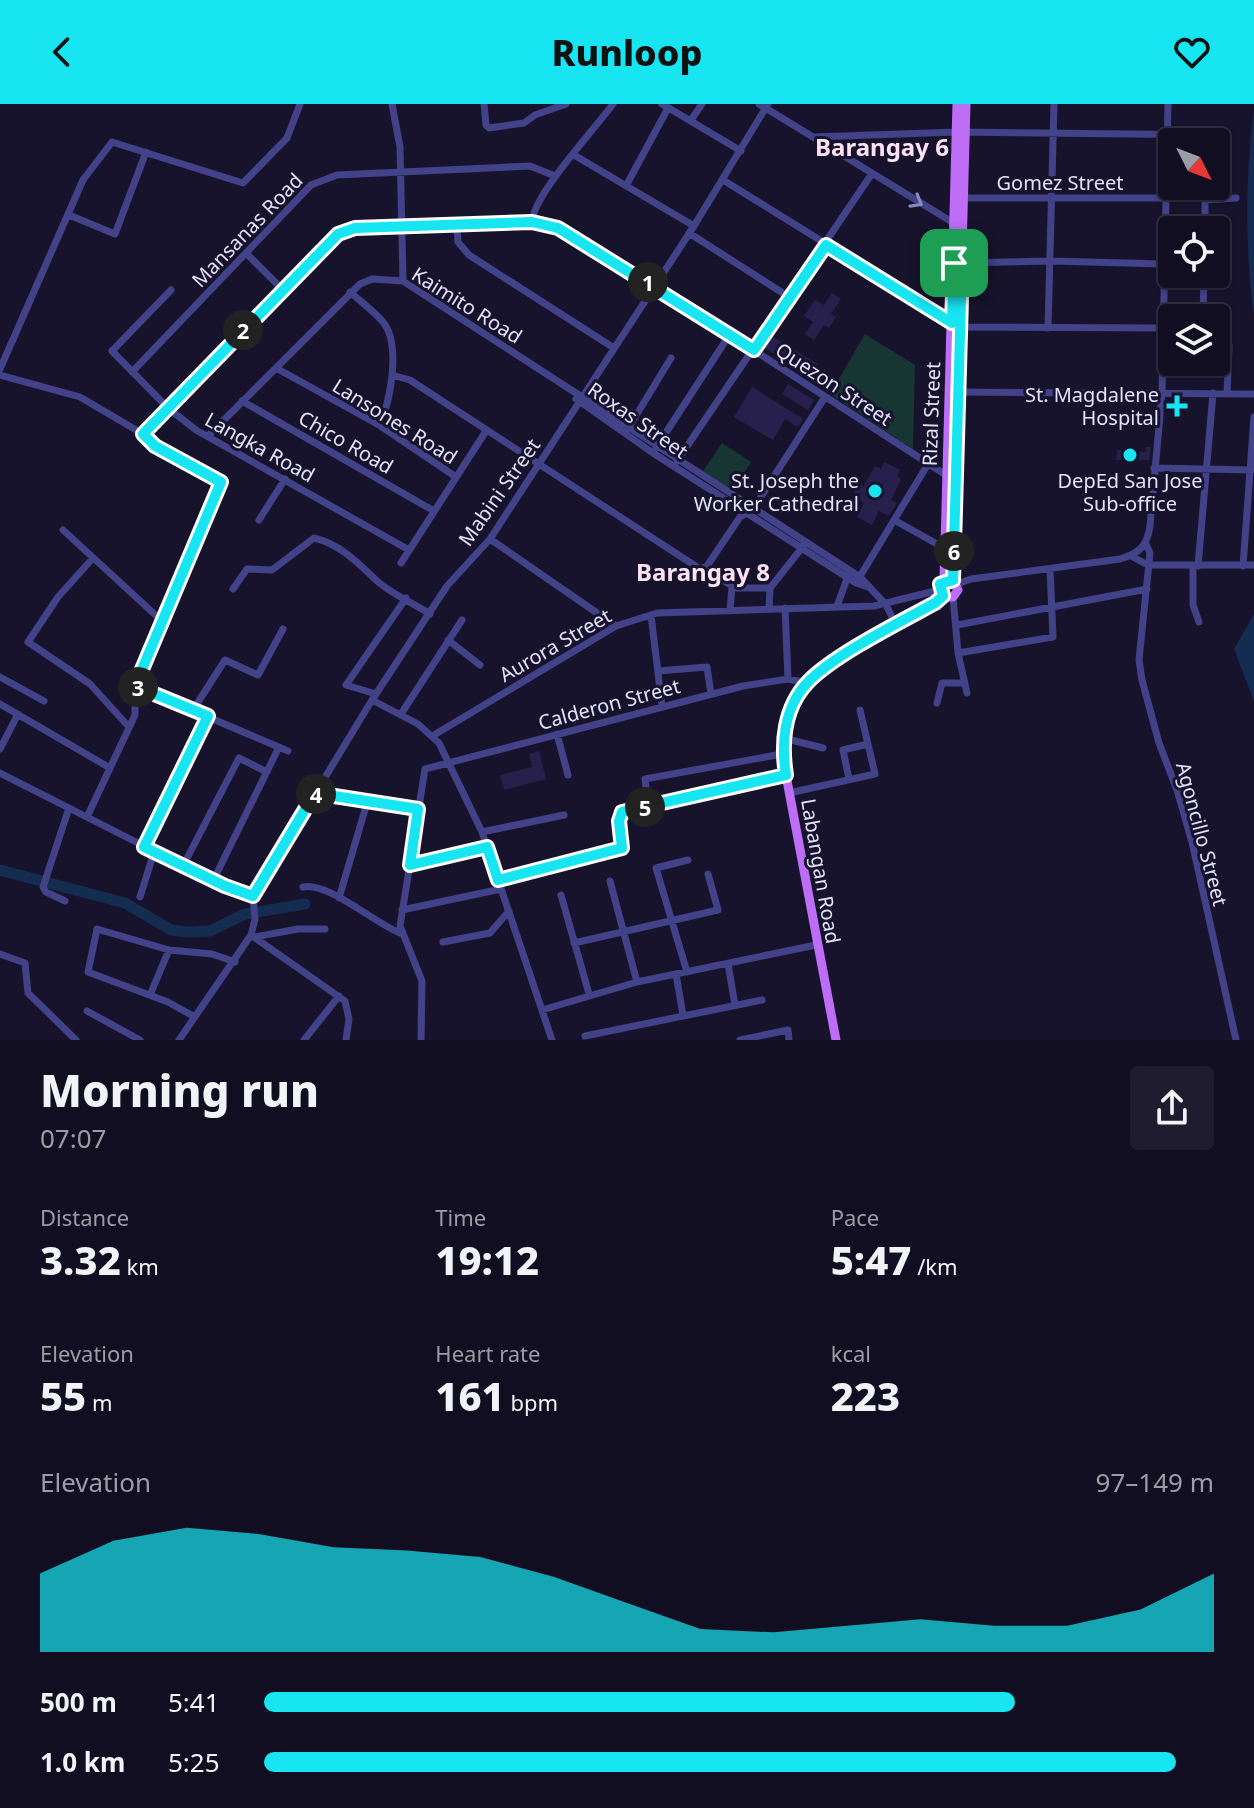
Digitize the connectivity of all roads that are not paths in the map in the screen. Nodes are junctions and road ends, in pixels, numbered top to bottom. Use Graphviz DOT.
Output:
graph roads {
  1 [pos="300,104"];
  2 [pos="392,104"];
  3 [pos="484,104"];
  4 [pos="536,104"];
  5 [pos="566,104"];
  6 [pos="613,104"];
  7 [pos="702,104"];
  8 [pos="957,104"];
  9 [pos="966,104"];
  10 [pos="1054,104"];
  11 [pos="1168,104"];
  12 [pos="764,105"];
  13 [pos="665,106"];
  14 [pos="535,115"];
  15 [pos="691,120"];
  16 [pos="1167,128"];
  17 [pos="961,132"];
  18 [pos="1053,133"];
  19 [pos="1158,134"];
  20 [pos="813,137"];
  21 [pos="741,151"];
  22 [pos="146,152"];
  23 [pos="574,155"];
  24 [pos="401,172"];
  25 [pos="871,175"];
  26 [pos="555,176"];
  27 [pos="723,180"];
  28 [pos="626,186"];
  29 [pos="959,198"];
  30 [pos="1052,198"];
  31 [pos="1158,198"];
  32 [pos="1236,198"];
  33 [pos="69,215"];
  34 [pos="1205,216"];
  35 [pos="532,222"];
  36 [pos="457,225"];
  37 [pos="400,226"];
  38 [pos="958,226"];
  39 [pos="692,229"];
  40 [pos="826,245"];
  41 [pos="246,253"];
  42 [pos="1051,261"];
  43 [pos="958,263"];
  44 [pos="1158,264"];
  45 [pos="403,281"];
  46 [pos="655,286"];
  47 [pos="282,289"];
  48 [pos="171,290"];
  49 [pos="350,292"];
  50 [pos="789,297"];
  51 [pos="956,325"];
  52 [pos="1048,328"];
  53 [pos="1158,328"];
  54 [pos="730,334"];
  55 [pos="614,348"];
  56 [pos="754,350"];
  57 [pos="671,358"];
  58 [pos="276,368"];
  59 [pos="0,372"];
  60 [pos="132,372"];
  61 [pos="392,375"];
  62 [pos="1162,376"];
  63 [pos="1228,376"];
  64 [pos="570,391"];
  65 [pos="954,391"];
  66 [pos="1162,393"];
  67 [pos="1213,393"];
  68 [pos="1227,393"];
  69 [pos="1254,394"];
  70 [pos="825,397"];
  71 [pos="580,399"];
  72 [pos="242,401"];
  73 [pos="168,408"];
  74 [pos="1254,417"];
  75 [pos="379,425"];
  76 [pos="627,430"];
  77 [pos="486,431"];
  78 [pos="143,434"];
  79 [pos="208,436"];
  80 [pos="655,450"];
  81 [pos="676,463"];
  82 [pos="928,464"];
  83 [pos="539,465"];
  84 [pos="1154,468"];
  85 [pos="1205,470"];
  86 [pos="1252,470"];
  87 [pos="456,477"];
  88 [pos="285,479"];
  89 [pos="952,479"];
  90 [pos="434,511"];
  91 [pos="751,511"];
  92 [pos="1250,517"];
  93 [pos="259,520"];
  94 [pos="894,520"];
  95 [pos="63,530"];
  96 [pos="490,539"];
  97 [pos="1146,544"];
  98 [pos="804,545"];
  99 [pos="946,549"];
  100 [pos="409,550"];
  101 [pos="1131,556"];
  102 [pos="93,558"];
  103 [pos="401,563"];
  104 [pos="1148,565"];
  105 [pos="1254,565"];
  106 [pos="1196,566"];
  107 [pos="1243,566"];
  108 [pos="703,569"];
  109 [pos="1050,569"];
  110 [pos="849,574"];
  111 [pos="858,580"];
  112 [pos="732,586"];
  113 [pos="770,588"];
  114 [pos="948,588"];
  115 [pos="233,589"];
  116 [pos="1147,589"];
  117 [pos="406,598"];
  118 [pos="886,605"];
  119 [pos="837,606"];
  120 [pos="1052,607"];
  121 [pos="785,608"];
  122 [pos="769,609"];
  123 [pos="730,611"];
  124 [pos="430,614"];
  125 [pos="651,615"];
  126 [pos="462,620"];
  127 [pos="162,621"];
  128 [pos="1199,622"];
  129 [pos="896,625"];
  130 [pos="957,625"];
  131 [pos="616,626"];
  132 [pos="283,629"];
  133 [pos="448,640"];
  134 [pos="958,653"];
  135 [pos="480,665"];
  136 [pos="658,671"];
  137 [pos="0,677"];
  138 [pos="788,679"];
  139 [pos="807,683"];
  140 [pos="964,683"];
  141 [pos="135,686"];
  142 [pos="967,693"];
  143 [pos="711,694"];
  144 [pos="374,697"];
  145 [pos="44,701"];
  146 [pos="937,703"];
  147 [pos="0,704"];
  148 [pos="662,706"];
  149 [pos="193,710"];
  150 [pos="860,710"];
  151 [pos="18,714"];
  152 [pos="401,714"];
  153 [pos="208,716"];
  154 [pos="129,727"];
  155 [pos="557,734"];
  156 [pos="434,735"];
  157 [pos="783,738"];
  158 [pos="868,744"];
  159 [pos="279,747"];
  160 [pos="823,748"];
  161 [pos="0,749"];
  162 [pos="288,751"];
  163 [pos="782,754"];
  164 [pos="449,763"];
  165 [pos="110,768"];
  166 [pos="267,772"];
  167 [pos="0,773"];
  168 [pos="568,775"];
  169 [pos="786,775"];
  170 [pos="849,779"];
  171 [pos="315,793"];
  172 [pos="789,793"];
  173 [pos="367,803"];
  174 [pos="648,806"];
  175 [pos="69,808"];
  176 [pos="418,809"];
  177 [pos="564,815"];
  178 [pos="87,817"];
  179 [pos="482,832"];
  180 [pos="144,847"];
  181 [pos="487,847"];
  182 [pos="154,852"];
  183 [pos="688,860"];
  184 [pos="410,865"];
  185 [pos="183,866"];
  186 [pos="708,874"];
  187 [pos="498,880"];
  188 [pos="213,881"];
  189 [pos="610,881"];
  190 [pos="303,887"];
  191 [pos="501,889"];
  192 [pos="561,895"];
  193 [pos="140,897"];
  194 [pos="339,898"];
  195 [pos="254,900"];
  196 [pos="65,901"];
  197 [pos="402,910"];
  198 [pos="509,911"];
  199 [pos="672,920"];
  200 [pos="325,929"];
  201 [pos="623,931"];
  202 [pos="400,933"];
  203 [pos="253,936"];
  204 [pos="443,942"];
  205 [pos="574,943"];
  206 [pos="816,945"];
  207 [pos="169,950"];
  208 [pos="0,954"];
  209 [pos="235,962"];
  210 [pos="728,964"];
  211 [pos="687,972"];
  212 [pos="676,974"];
  213 [pos="637,982"];
  214 [pos="589,994"];
  215 [pos="150,995"];
  216 [pos="339,996"];
  217 [pos="762,1000"];
  218 [pos="735,1005"];
  219 [pos="542,1010"];
  220 [pos="87,1011"];
  221 [pos="683,1015"];
  222 [pos="195,1017"];
  223 [pos="585,1036"];
  224 [pos="76,1040"];
  225 [pos="140,1040"];
  226 [pos="179,1040"];
  227 [pos="304,1040"];
  228 [pos="346,1040"];
  229 [pos="421,1040"];
  230 [pos="552,1040"];
  231 [pos="740,1040"];
  232 [pos="789,1040"];
  233 [pos="836,1040"];
  234 [pos="1236,1040"];
  1 -- 22 [label="street"];
  2 -- 24 [label="street"];
  3 -- 14 [label="street"];
  4 -- 14 [label="street"];
  5 -- 14 [label="street"];
  6 -- 23 [label="street"];
  7 -- 15 [label="street"];
  8 -- 17 [label="main road, Rizal Street"];
  9 -- 17 [label="main road, Rizal Street"];
  10 -- 18 [label="street"];
  11 -- 16 [label="street, Agoncillo Street"];
  12 -- 20 [label="street"];
  12 -- 21 [label="street, Mabini Street"];
  13 -- 15 [label="street"];
  13 -- 28 [label="street"];
  15 -- 21 [label="street"];
  17 -- 18 [label="street"];
  17 -- 20 [label="street"];
  17 -- 29 [label="main road, Rizal Street"];
  18 -- 19 [label="street"];
  18 -- 30 [label="street"];
  20 -- 25 [label="street"];
  21 -- 27 [label="street, Mabini Street"];
  22 -- 33 [label="street"];
  22 -- 33 [label="street"];
  23 -- 26 [label="street"];
  23 -- 28 [label="street"];
  24 -- 26 [label="street, Mansanas Road"];
  24 -- 37 [label="street"];
  24 -- 41 [label="street, Mansanas Road"];
  25 -- 38 [label="street, one-way"];
  25 -- 40 [label="street"];
  26 -- 35 [label="street"];
  27 -- 39 [label="street, Mabini Street"];
  27 -- 40 [label="street"];
  28 -- 39 [label="street"];
  29 -- 30 [label="street, Gomez Street"];
  29 -- 38 [label="main road, Rizal Street"];
  30 -- 31 [label="street, Gomez Street"];
  30 -- 42 [label="street"];
  32 -- 34 [label="street"];
  33 -- 59 [label="street"];
  35 -- 36 [label="street"];
  35 -- 46 [label="street, Quezon Street"];
  36 -- 37 [label="street"];
  36 -- 55 [label="street"];
  37 -- 45 [label="street"];
  37 -- 47 [label="street"];
  38 -- 43 [label="main road, Rizal Street"];
  39 -- 46 [label="street, Mabini Street"];
  39 -- 50 [label="street"];
  40 -- 50 [label="street"];
  40 -- 51 [label="street"];
  41 -- 47 [label="street"];
  41 -- 60 [label="street, Mansanas Road"];
  42 -- 43 [label="street"];
  42 -- 44 [label="street"];
  42 -- 52 [label="street"];
  43 -- 51 [label="main road, Rizal Street"];
  45 -- 49 [label="street, Kaimito Road"];
  45 -- 64 [label="street, Kaimito Road"];
  46 -- 54 [label="street, Quezon Street"];
  46 -- 55 [label="street, Mabini Street"];
  47 -- 73 [label="street"];
  48 -- 60 [label="street, Langka Road"];
  49 -- 58 [label="street, Kaimito Road"];
  49 -- 61 [label="street"];
  50 -- 56 [label="street"];
  51 -- 52 [label="street"];
  51 -- 65 [label="main road, Rizal Street"];
  52 -- 53 [label="street"];
  54 -- 56 [label="street, Quezon Street"];
  54 -- 80 [label="street"];
  55 -- 71 [label="street, Mabini Street"];
  56 -- 70 [label="street, Quezon Street"];
  56 -- 81 [label="street"];
  57 -- 76 [label="street"];
  58 -- 72 [label="street, Kaimito Road"];
  58 -- 75 [label="street, Lansones Road"];
  59 -- 78 [label="street"];
  60 -- 73 [label="street, Langka Road"];
  61 -- 75 [label="street"];
  61 -- 77 [label="street"];
  62 -- 66 [label="street, Agoncillo Street"];
  63 -- 68 [label="street"];
  64 -- 71 [label="street, Roxas Street"];
  65 -- 66 [label="street"];
  65 -- 89 [label="main road, Rizal Street"];
  66 -- 67 [label="street"];
  66 -- 84 [label="street, Agoncillo Street"];
  67 -- 68 [label="street"];
  67 -- 85 [label="street"];
  68 -- 69 [label="street"];
  70 -- 82 [label="street, Quezon Street"];
  70 -- 91 [label="street"];
  71 -- 76 [label="street, Roxas Street"];
  71 -- 83 [label="street, Mabini Street"];
  72 -- 79 [label="street, Kaimito Road"];
  72 -- 90 [label="street, Chico Road"];
  73 -- 78 [label="street"];
  73 -- 79 [label="street, Langka Road"];
  74 -- 86 [label="street"];
  75 -- 87 [label="street, Lansones Road"];
  76 -- 80 [label="street, Roxas Street"];
  77 -- 83 [label="street"];
  77 -- 87 [label="street"];
  78 -- 127 [label="street"];
  79 -- 88 [label="street, Langka Road"];
  80 -- 81 [label="street, Roxas Street"];
  81 -- 91 [label="street, Roxas Street"];
  82 -- 89 [label="street, Quezon Street"];
  82 -- 94 [label="street"];
  83 -- 96 [label="street, Mabini Street"];
  83 -- 108 [label="street"];
  84 -- 85 [label="street"];
  84 -- 97 [label="street, Agoncillo Street"];
  85 -- 86 [label="street"];
  85 -- 106 [label="street"];
  86 -- 92 [label="street"];
  87 -- 90 [label="street"];
  88 -- 93 [label="street"];
  88 -- 100 [label="street, Langka Road"];
  89 -- 99 [label="main road, Rizal Street"];
  89 -- 114 [label="main road, Rizal Street"];
  90 -- 100 [label="street"];
  91 -- 98 [label="street, Roxas Street"];
  91 -- 108 [label="street"];
  92 -- 107 [label="street"];
  94 -- 99 [label="street"];
  94 -- 111 [label="street"];
  95 -- 102 [label="street"];
  96 -- 124 [label="street, Mabini Street"];
  96 -- 131 [label="street"];
  97 -- 101 [label="street"];
  97 -- 104 [label="street, Agoncillo Street"];
  98 -- 110 [label="street, Roxas Street"];
  98 -- 113 [label="street"];
  99 -- 114 [label="main road, Rizal Street"];
  100 -- 103 [label="street"];
  101 -- 104 [label="street"];
  101 -- 109 [label="street, Aurora Street"];
  102 -- 127 [label="street"];
  102 -- 154 [label="street"];
  104 -- 106 [label="street"];
  104 -- 116 [label="street, Agoncillo Street"];
  105 -- 107 [label="street"];
  106 -- 107 [label="street"];
  106 -- 128 [label="street"];
  108 -- 112 [label="street"];
  109 -- 114 [label="street, Aurora Street"];
  109 -- 120 [label="street"];
  110 -- 111 [label="street, Roxas Street"];
  110 -- 119 [label="street"];
  111 -- 118 [label="street, Roxas Street"];
  112 -- 113 [label="street"];
  112 -- 123 [label="street"];
  113 -- 122 [label="street"];
  114 -- 118 [label="street, Aurora Street"];
  114 -- 129 [label="main road"];
  114 -- 130 [label="street"];
  115 -- 117 [label="street"];
  116 -- 120 [label="street"];
  116 -- 234 [label="street, Agoncillo Street"];
  117 -- 124 [label="street"];
  117 -- 144 [label="street"];
  118 -- 119 [label="street, Aurora Street"];
  118 -- 129 [label="street, Roxas Street"];
  119 -- 121 [label="street, Aurora Street"];
  120 -- 130 [label="street"];
  120 -- 134 [label="street"];
  121 -- 122 [label="street, Aurora Street"];
  121 -- 138 [label="street"];
  122 -- 123 [label="street, Aurora Street"];
  123 -- 125 [label="street, Aurora Street"];
  124 -- 144 [label="street, Mabini Street"];
  125 -- 131 [label="street, Aurora Street"];
  125 -- 136 [label="street"];
  126 -- 133 [label="street"];
  127 -- 141 [label="street"];
  129 -- 139 [label="main road"];
  130 -- 134 [label="street"];
  131 -- 156 [label="street, Aurora Street"];
  132 -- 149 [label="street"];
  133 -- 135 [label="street"];
  133 -- 152 [label="street"];
  134 -- 140 [label="street"];
  136 -- 143 [label="street"];
  136 -- 148 [label="street"];
  137 -- 145 [label="street"];
  138 -- 139 [label="street, Calderon Street"];
  138 -- 143 [label="street, Calderon Street"];
  139 -- 157 [label="main road, Labangan Road"];
  140 -- 142 [label="street"];
  140 -- 146 [label="street"];
  141 -- 149 [label="street"];
  141 -- 154 [label="street"];
  143 -- 148 [label="street, Calderon Street"];
  144 -- 152 [label="street"];
  144 -- 171 [label="street, Mabini Street"];
  147 -- 151 [label="street"];
  148 -- 155 [label="street, Calderon Street"];
  149 -- 153 [label="street"];
  150 -- 158 [label="street"];
  151 -- 161 [label="street"];
  151 -- 165 [label="street"];
  152 -- 156 [label="street"];
  153 -- 159 [label="street"];
  153 -- 180 [label="street"];
  154 -- 165 [label="street"];
  155 -- 164 [label="street, Calderon Street"];
  155 -- 168 [label="street"];
  156 -- 164 [label="street"];
  157 -- 160 [label="street"];
  157 -- 163 [label="main road, Labangan Road"];
  158 -- 170 [label="street"];
  158 -- 170 [label="street"];
  159 -- 162 [label="street"];
  159 -- 166 [label="street"];
  163 -- 169 [label="main road, Labangan Road"];
  163 -- 174 [label="street"];
  164 -- 176 [label="street, Calderon Street"];
  164 -- 179 [label="street"];
  165 -- 178 [label="street"];
  166 -- 185 [label="street"];
  166 -- 188 [label="street"];
  167 -- 175 [label="street"];
  169 -- 172 [label="main road, Labangan Road"];
  169 -- 174 [label="street"];
  170 -- 172 [label="street"];
  171 -- 173 [label="street"];
  171 -- 195 [label="street, Mabini Street"];
  172 -- 206 [label="main road, Labangan Road"];
  173 -- 176 [label="street"];
  173 -- 194 [label="street"];
  174 -- 187 [label="street"];
  175 -- 178 [label="street"];
  175 -- 196 [label="street"];
  176 -- 184 [label="street"];
  177 -- 179 [label="street"];
  178 -- 180 [label="street"];
  179 -- 181 [label="street"];
  180 -- 182 [label="street"];
  181 -- 184 [label="street"];
  181 -- 187 [label="street"];
  182 -- 185 [label="street"];
  182 -- 193 [label="street"];
  183 -- 199 [label="street"];
  184 -- 197 [label="street"];
  185 -- 188 [label="street"];
  186 -- 199 [label="street"];
  187 -- 191 [label="street"];
  188 -- 195 [label="street"];
  189 -- 201 [label="street"];
  190 -- 194 [label="street"];
  191 -- 197 [label="street"];
  191 -- 198 [label="street"];
  192 -- 205 [label="street"];
  194 -- 202 [label="street"];
  195 -- 203 [label="street"];
  197 -- 202 [label="street"];
  198 -- 204 [label="street"];
  198 -- 219 [label="street"];
  199 -- 201 [label="street"];
  199 -- 211 [label="street"];
  200 -- 203 [label="street"];
  201 -- 205 [label="street"];
  201 -- 213 [label="street"];
  202 -- 229 [label="street"];
  203 -- 209 [label="street"];
  203 -- 216 [label="street"];
  205 -- 214 [label="street"];
  206 -- 210 [label="street"];
  206 -- 233 [label="main road, Labangan Road"];
  207 -- 209 [label="street"];
  207 -- 215 [label="street"];
  207 -- 215 [label="street"];
  208 -- 224 [label="street"];
  209 -- 222 [label="street"];
  210 -- 211 [label="street"];
  210 -- 218 [label="street"];
  211 -- 212 [label="street"];
  212 -- 213 [label="street"];
  212 -- 221 [label="street"];
  213 -- 214 [label="street"];
  214 -- 219 [label="street"];
  215 -- 222 [label="street"];
  216 -- 227 [label="street"];
  216 -- 228 [label="street"];
  217 -- 218 [label="street"];
  218 -- 221 [label="street"];
  219 -- 230 [label="street"];
  220 -- 225 [label="street"];
  221 -- 223 [label="street"];
  222 -- 226 [label="street"];
  231 -- 232 [label="street"];
}
